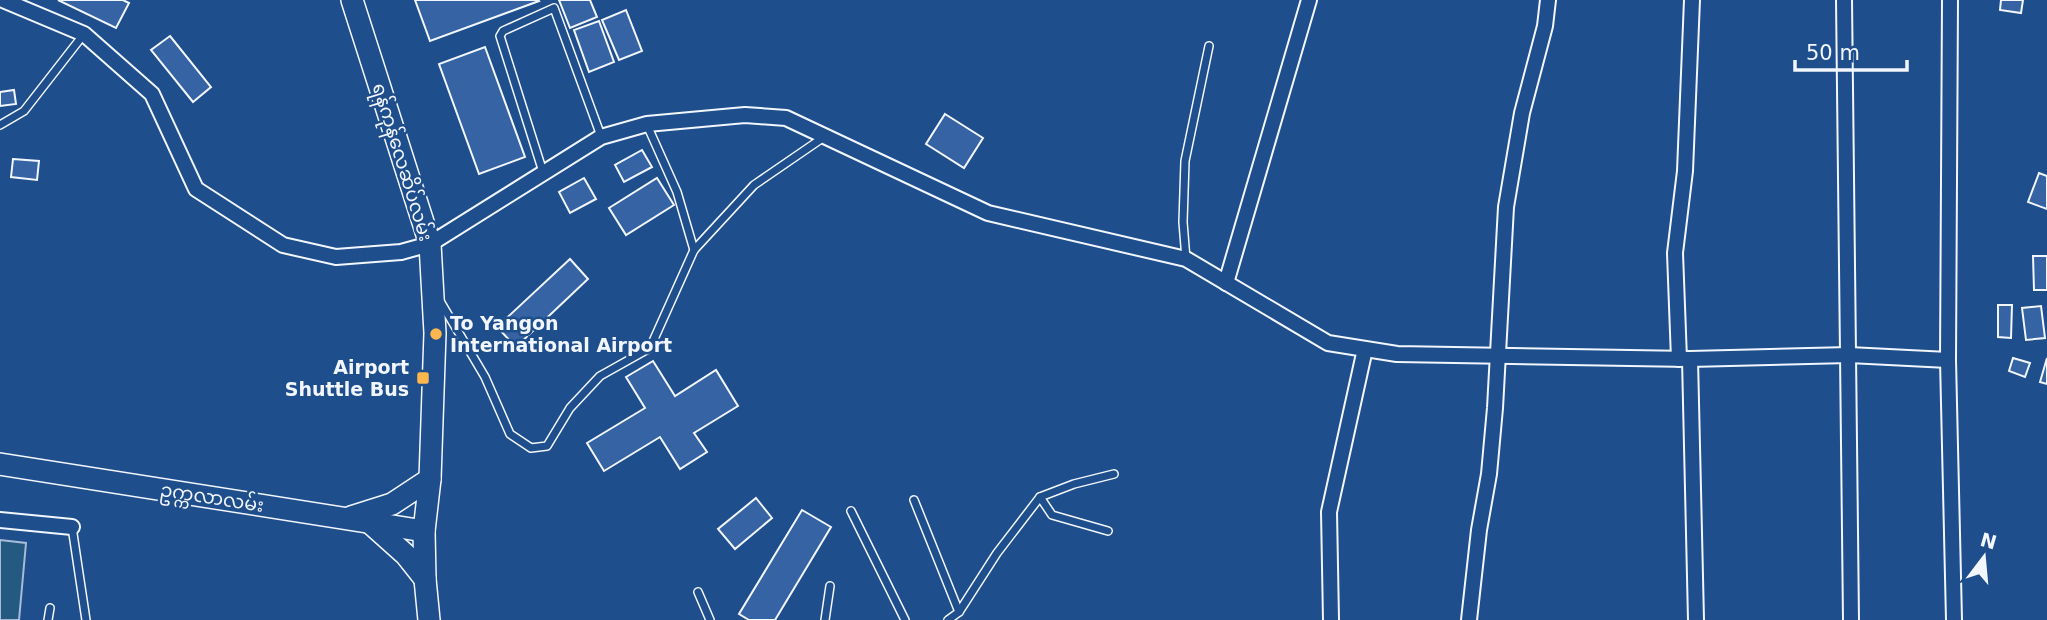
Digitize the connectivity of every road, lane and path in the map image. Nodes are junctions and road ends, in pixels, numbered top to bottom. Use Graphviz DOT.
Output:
graph roads {
  1 [pos="3,0"];
  2 [pos="352,0"];
  3 [pos="1309,0"];
  4 [pos="1548,0"];
  5 [pos="1692,0"];
  6 [pos="1844,0"];
  7 [pos="1950,0"];
  8 [pos="553,4"];
  9 [pos="84,34"];
  10 [pos="1209,46"];
  11 [pos="647,124"];
  12 [pos="0,125"];
  13 [pos="601,137"];
  14 [pos="825,137"];
  15 [pos="543,172"];
  16 [pos="430,244"];
  17 [pos="694,250"];
  18 [pos="1186,259"];
  19 [pos="1226,283"];
  20 [pos="434,290"];
  21 [pos="1365,349"];
  22 [pos="1849,355"];
  23 [pos="1497,357"];
  24 [pos="1684,359"];
  25 [pos="1948,360"];
  26 [pos="0,464"];
  27 [pos="1114,474"];
  28 [pos="430,479"];
  29 [pos="1040,497"];
  30 [pos="914,500"];
  31 [pos="851,511"];
  32 [pos="347,518"];
  33 [pos="0,520"];
  34 [pos="368,521"];
  35 [pos="72,527"];
  36 [pos="424,531"];
  37 [pos="1108,531"];
  38 [pos="425,579"];
  39 [pos="830,586"];
  40 [pos="698,592"];
  41 [pos="50,608"];
  42 [pos="959,612"];
  43 [pos="48,620"];
  44 [pos="86,620"];
  45 [pos="429,620"];
  46 [pos="710,620"];
  47 [pos="825,620"];
  48 [pos="905,620"];
  49 [pos="948,620"];
  50 [pos="1331,620"];
  51 [pos="1469,620"];
  52 [pos="1696,620"];
  53 [pos="1851,620"];
  54 [pos="1954,620"];
  1 -- 9 [label="street"];
  2 -- 16 [label="main road, ရန်ကုန်လေဆိပ်လမ်း"];
  3 -- 19 [label="street"];
  4 -- 23 [label="street"];
  5 -- 24 [label="street"];
  6 -- 22 [label="street"];
  7 -- 25 [label="street"];
  8 -- 13 [label="lane"];
  8 -- 15 [label="lane"];
  9 -- 12 [label="lane"];
  9 -- 16 [label="street"];
  10 -- 18 [label="lane"];
  11 -- 13 [label="street"];
  11 -- 14 [label="street"];
  11 -- 17 [label="lane"];
  13 -- 15 [label="street"];
  14 -- 17 [label="lane"];
  14 -- 18 [label="street"];
  15 -- 16 [label="street"];
  16 -- 20 [label="main road, ရန်ကုန်လေဆိပ်လမ်း"];
  17 -- 20 [label="lane"];
  18 -- 19 [label="street"];
  19 -- 21 [label="street"];
  20 -- 28 [label="main road, ရန်ကုန်လေဆိပ်လမ်း"];
  21 -- 23 [label="street"];
  21 -- 50 [label="street"];
  22 -- 24 [label="street"];
  22 -- 25 [label="street"];
  22 -- 53 [label="street"];
  23 -- 24 [label="street"];
  23 -- 51 [label="street"];
  24 -- 52 [label="street"];
  25 -- 54 [label="street"];
  26 -- 32 [label="main road, ဥက္ကလာလမ်း"];
  27 -- 29 [label="lane"];
  28 -- 32 [label="main road"];
  28 -- 36 [label="main road, ရန်ကုန်လေဆိပ်လမ်း"];
  29 -- 37 [label="lane"];
  29 -- 42 [label="lane"];
  30 -- 42 [label="lane"];
  31 -- 48 [label="lane"];
  32 -- 34 [label="main road, ဥက္ကလာလမ်း"];
  33 -- 35 [label="street"];
  34 -- 36 [label="main road, ဥက္ကလာလမ်း"];
  34 -- 38 [label="main road"];
  35 -- 44 [label="lane"];
  36 -- 38 [label="main road, ရန်ကုန်လေဆိပ်လမ်း"];
  38 -- 45 [label="main road, ရန်ကုန်လေဆိပ်လမ်း"];
  39 -- 47 [label="lane"];
  40 -- 46 [label="lane"];
  41 -- 43 [label="lane"];
  42 -- 49 [label="lane"];
}
